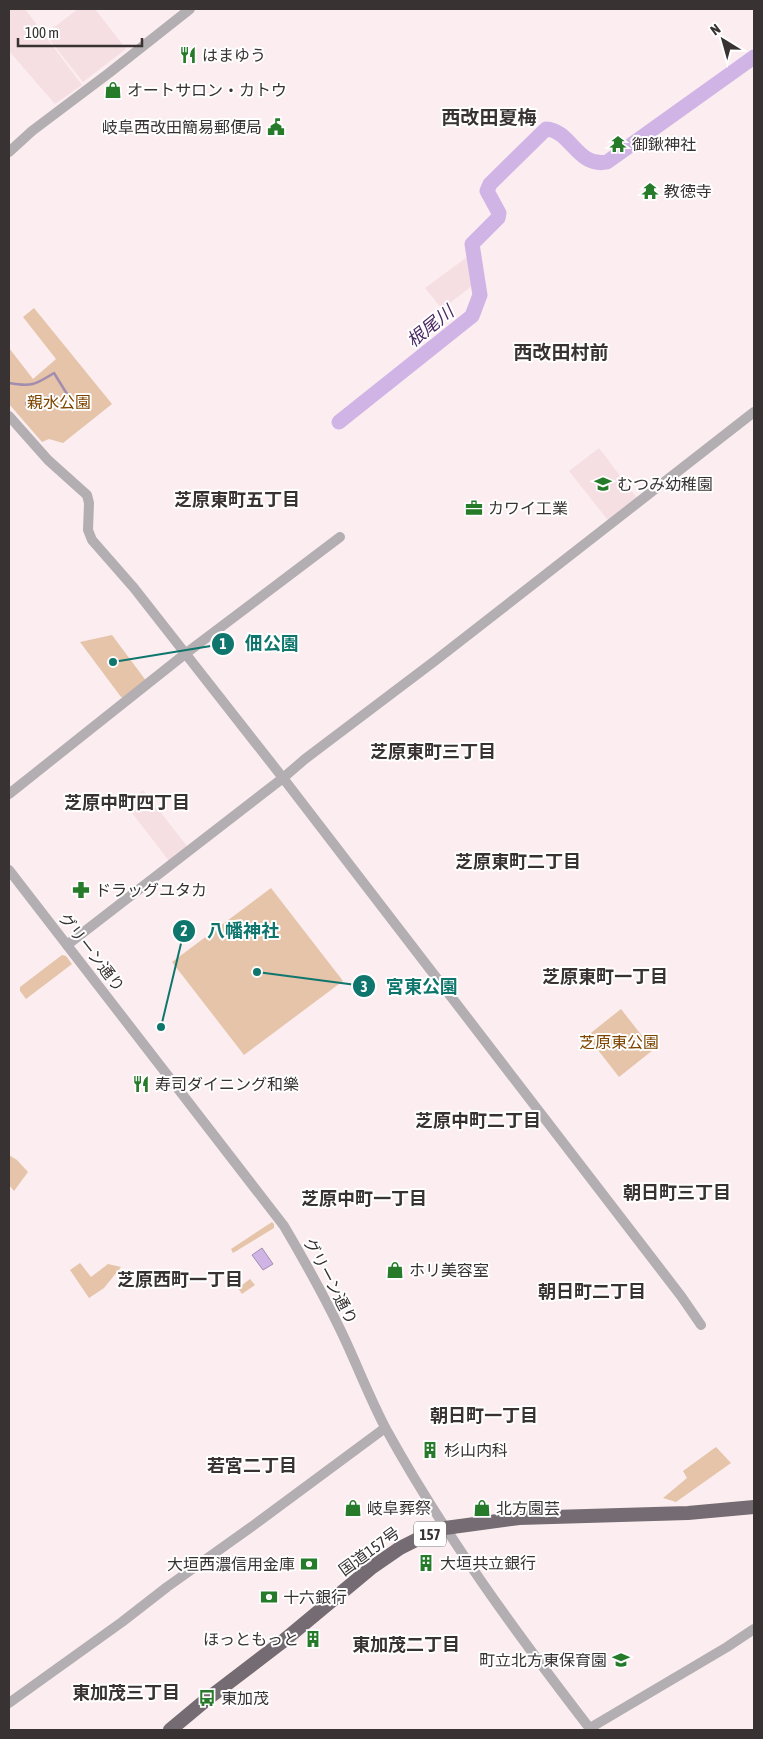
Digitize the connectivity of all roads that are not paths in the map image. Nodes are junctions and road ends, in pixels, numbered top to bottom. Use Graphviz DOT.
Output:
graph roads {
  1 [pos="190,9"];
  2 [pos="9,152"];
  3 [pos="754,412"];
  4 [pos="9,416"];
  5 [pos="340,537"];
  6 [pos="186,654"];
  7 [pos="283,778"];
  8 [pos="9,794"];
  9 [pos="9,870"];
  10 [pos="67,945"];
  11 [pos="701,1325"];
  12 [pos="386,1428"];
  13 [pos="754,1507"];
  14 [pos="445,1528"];
  15 [pos="754,1629"];
  16 [pos="9,1703"];
  17 [pos="590,1729"];
  18 [pos="170,1730"];
  1 -- 2 [label="street"];
  3 -- 7 [label="street"];
  4 -- 6 [label="street"];
  5 -- 6 [label="street"];
  6 -- 7 [label="street"];
  6 -- 8 [label="street"];
  7 -- 10 [label="street"];
  7 -- 11 [label="street"];
  9 -- 10 [label="street, グリーン通り"];
  10 -- 12 [label="street, グリーン通り"];
  12 -- 14 [label="street, グリーン通り"];
  12 -- 16 [label="street"];
  13 -- 14 [label="highway, 国道157号 / 157"];
  14 -- 17 [label="street, グリーン通り"];
  14 -- 18 [label="highway, 国道157号 / 157"];
  15 -- 17 [label="street"];
}
